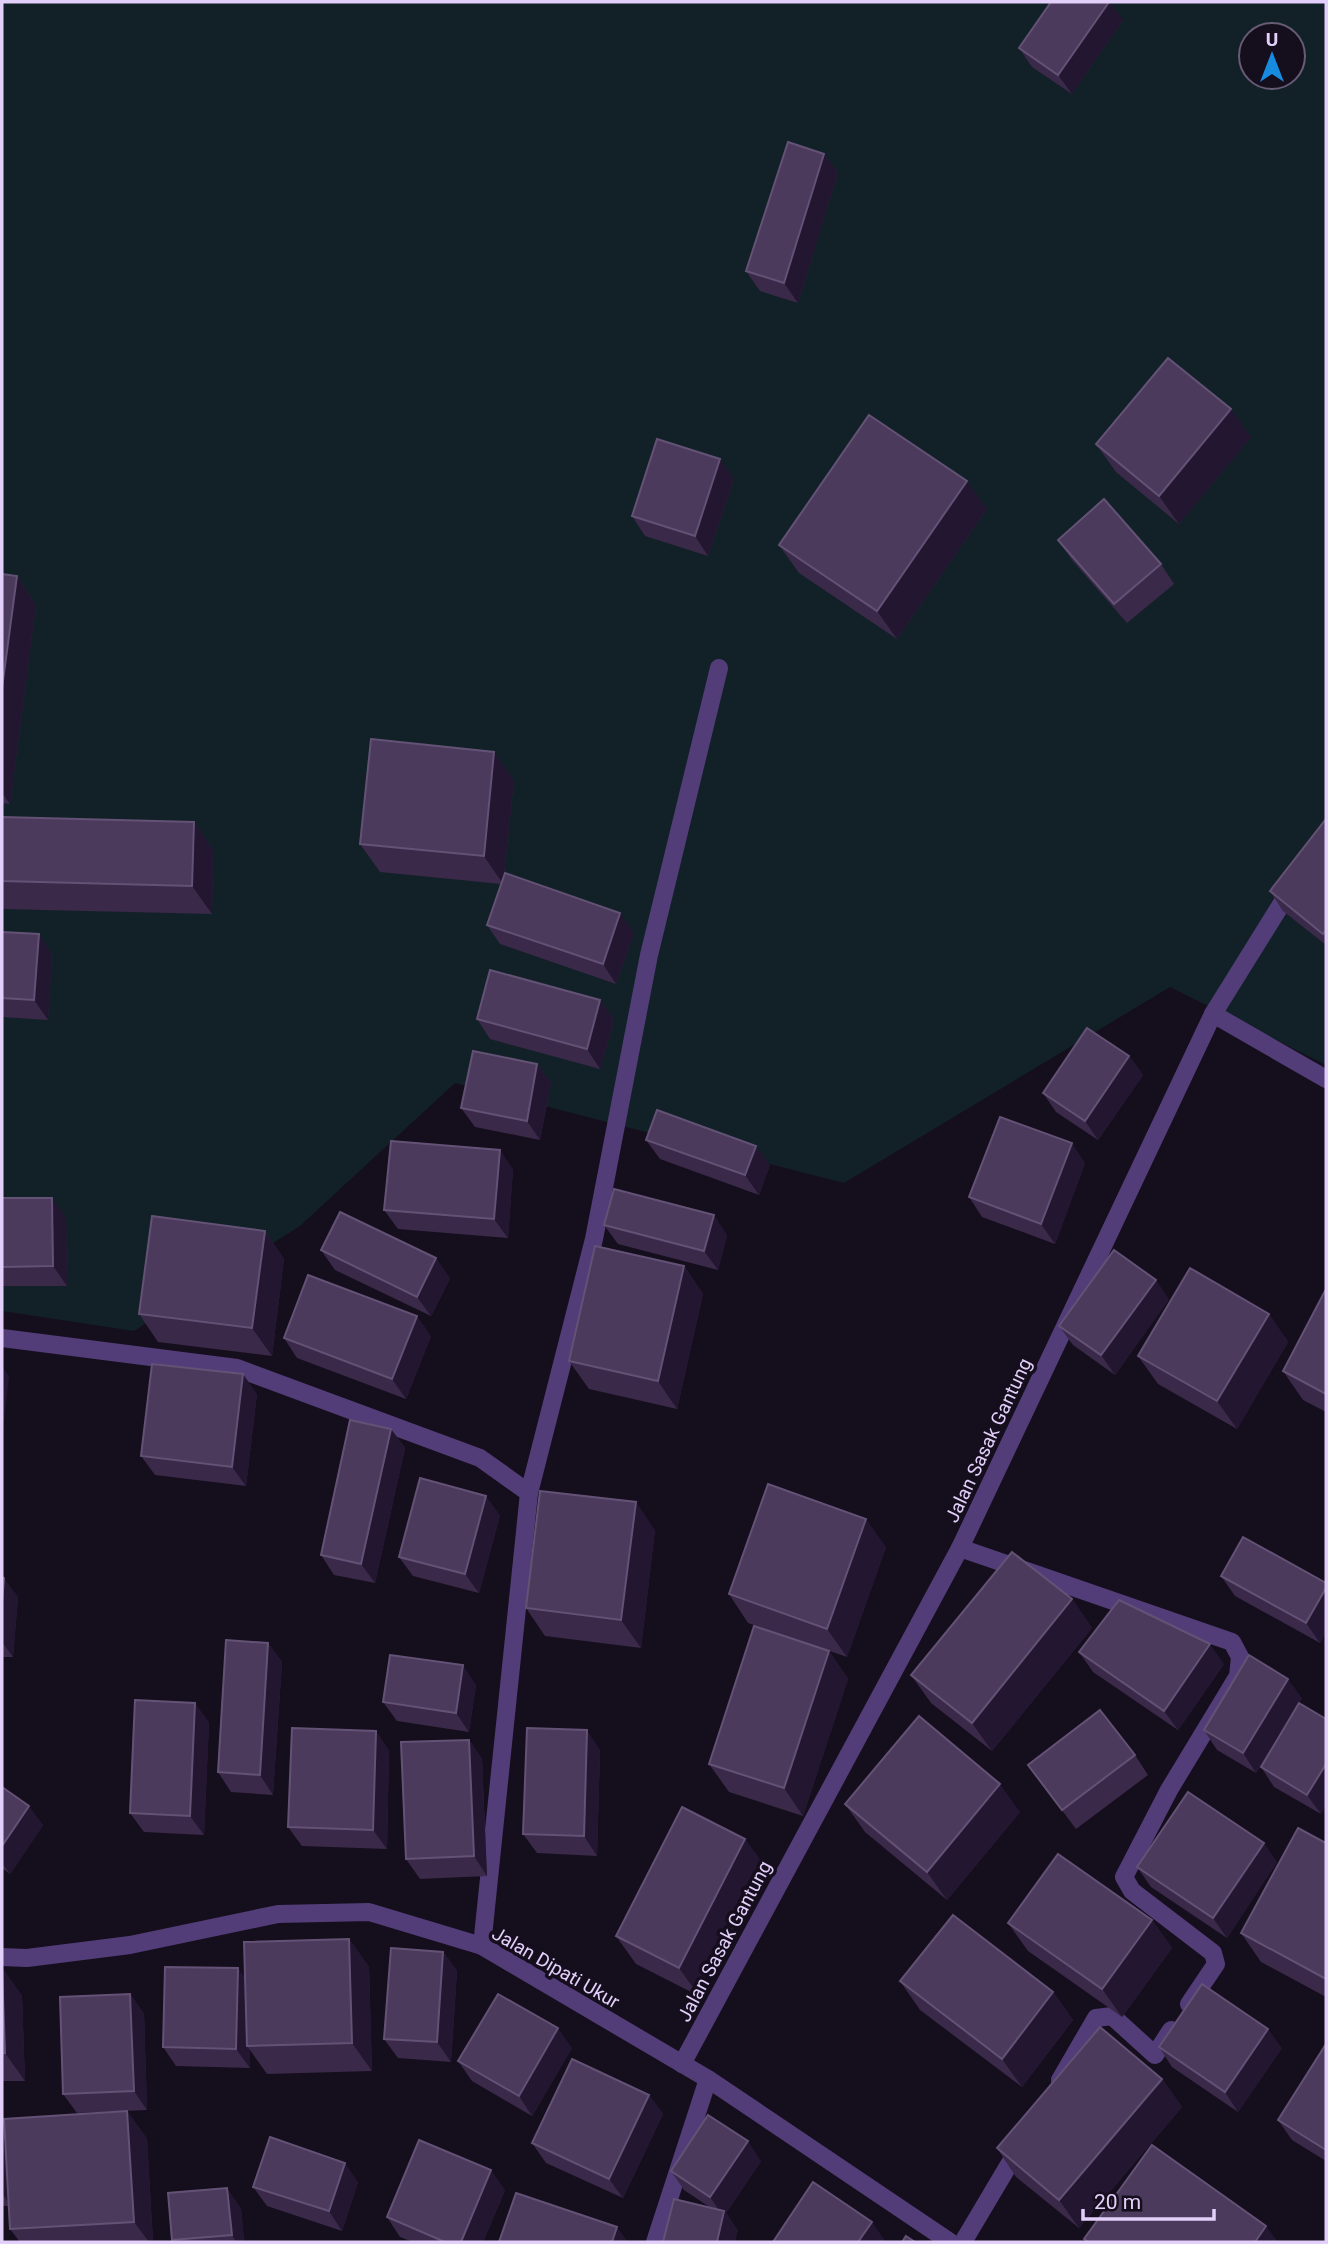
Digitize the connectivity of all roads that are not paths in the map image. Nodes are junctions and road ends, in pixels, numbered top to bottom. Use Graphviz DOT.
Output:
graph roads {
  1 [pos="719,668"];
  2 [pos="1305,867"];
  3 [pos="1213,1014"];
  4 [pos="1326,1079"];
  5 [pos="2,1338"];
  6 [pos="529,1493"];
  7 [pos="960,1548"];
  8 [pos="482,1946"];
  9 [pos="2,1958"];
  10 [pos="682,2064"];
  11 [pos="708,2079"];
  12 [pos="1052,2092"];
  13 [pos="1032,2127"];
  14 [pos="655,2242"];
  15 [pos="950,2242"];
  16 [pos="963,2242"];
  1 -- 6 [label="street"];
  2 -- 3 [label="street, Jalan Sasak Gantung"];
  3 -- 4 [label="street"];
  3 -- 7 [label="street, Jalan Sasak Gantung"];
  5 -- 6 [label="street"];
  6 -- 8 [label="street"];
  7 -- 10 [label="street, Jalan Sasak Gantung"];
  7 -- 12 [label="street"];
  8 -- 9 [label="street, Jalan Dipati Ukur"];
  8 -- 10 [label="street, Jalan Dipati Ukur"];
  10 -- 11 [label="street, Jalan Dipati Ukur"];
  11 -- 14 [label="street"];
  11 -- 15 [label="street, Jalan Dipati Ukur"];
  13 -- 16 [label="street"];
}
